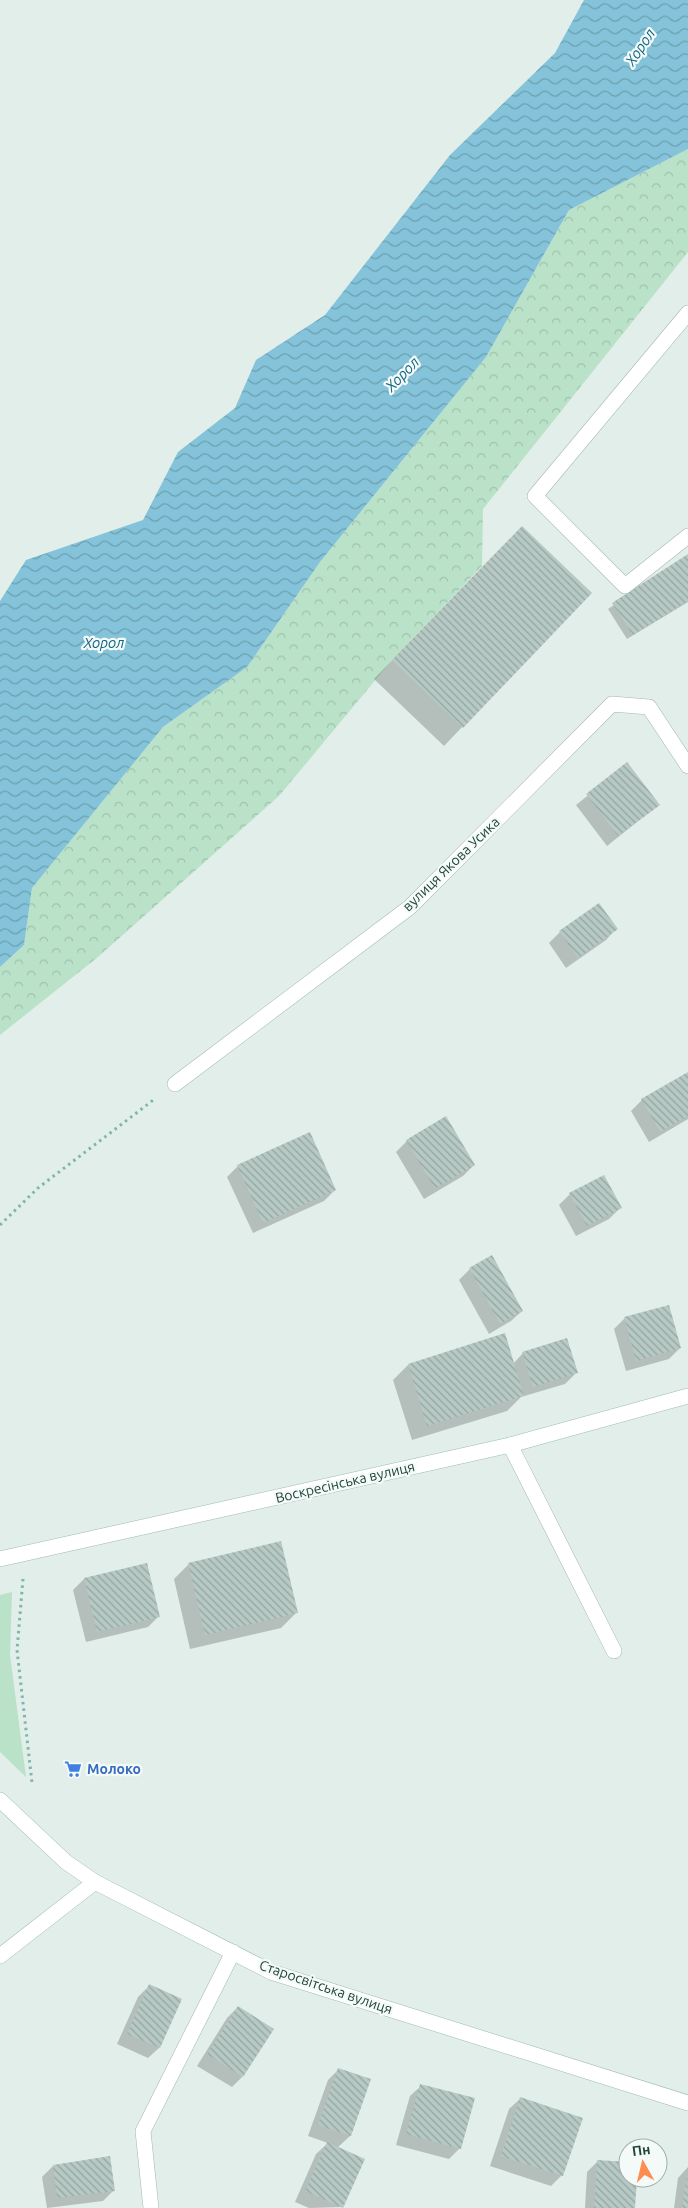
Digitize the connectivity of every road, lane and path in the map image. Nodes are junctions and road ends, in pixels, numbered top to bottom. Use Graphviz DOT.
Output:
graph roads {
  1 [pos="688,312"];
  2 [pos="688,536"];
  3 [pos="688,766"];
  4 [pos="175,1084"];
  5 [pos="0,1225"];
  6 [pos="688,1396"];
  7 [pos="510,1445"];
  8 [pos="0,1559"];
  9 [pos="24,1571"];
  10 [pos="614,1651"];
  11 [pos="32,1783"];
  12 [pos="0,1800"];
  13 [pos="94,1882"];
  14 [pos="233,1952"];
  15 [pos="0,1956"];
  16 [pos="688,2103"];
  17 [pos="151,2208"];
  1 -- 2 [label="street"];
  3 -- 4 [label="street, вулиця Якова Усика"];
  4 -- 5 [label="path"];
  6 -- 7 [label="street, Воскресінська вулиця"];
  7 -- 8 [label="street, Воскресінська вулиця"];
  7 -- 10 [label="street"];
  9 -- 11 [label="path"];
  12 -- 13 [label="street, Старосвітська вулиця"];
  13 -- 14 [label="street, Старосвітська вулиця"];
  13 -- 15 [label="street"];
  14 -- 16 [label="street, Старосвітська вулиця"];
  14 -- 17 [label="street"];
}
